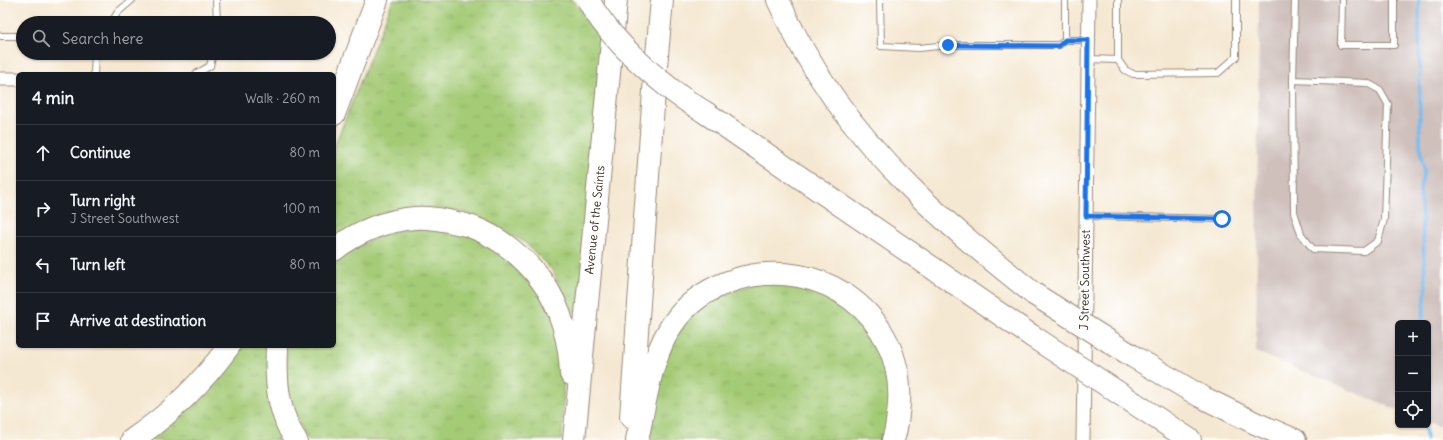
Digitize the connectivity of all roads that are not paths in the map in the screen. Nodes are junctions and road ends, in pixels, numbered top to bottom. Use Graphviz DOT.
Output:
graph roads {
  1 [pos="132,0"];
  2 [pos="216,0"];
  3 [pos="377,0"];
  4 [pos="588,0"];
  5 [pos="616,0"];
  6 [pos="662,0"];
  7 [pos="778,0"];
  8 [pos="880,0"];
  9 [pos="1065,0"];
  10 [pos="1089,0"];
  11 [pos="1118,0"];
  12 [pos="1236,0"];
  13 [pos="1295,0"];
  14 [pos="1342,0"];
  15 [pos="1394,0"];
  16 [pos="116,16"];
  17 [pos="217,16"];
  18 [pos="0,36"];
  19 [pos="16,36"];
  20 [pos="1065,40"];
  21 [pos="1088,40"];
  22 [pos="1088,59"];
  23 [pos="95,60"];
  24 [pos="211,60"];
  25 [pos="1118,60"];
  26 [pos="94,72"];
  27 [pos="200,72"];
  28 [pos="0,79"];
  29 [pos="16,79"];
  30 [pos="1293,80"];
  31 [pos="336,109"];
  32 [pos="1086,216"];
  33 [pos="1222,219"];
  34 [pos="336,249"];
  35 [pos="228,348"];
  36 [pos="277,348"];
  37 [pos="132,440"];
  38 [pos="296,440"];
  39 [pos="570,440"];
  40 [pos="574,440"];
  41 [pos="629,440"];
  42 [pos="636,440"];
  43 [pos="893,440"];
  44 [pos="1083,440"];
  45 [pos="1190,440"];
  46 [pos="1294,440"];
  1 -- 16 [label="lane"];
  2 -- 17 [label="lane"];
  3 -- 31 [label="highway"];
  4 -- 45 [label="highway, bridge"];
  5 -- 40 [label="highway, Avenue of the Saints"];
  6 -- 41 [label="highway"];
  7 -- 46 [label="highway, bridge"];
  8 -- 20 [label="lane"];
  9 -- 20 [label="lane"];
  10 -- 21 [label="street, J Street Southwest"];
  11 -- 25 [label="lane"];
  12 -- 25 [label="lane"];
  13 -- 30 [label="lane"];
  14 -- 15 [label="lane"];
  18 -- 19 [label="lane"];
  20 -- 21 [label="lane"];
  21 -- 22 [label="street, J Street Southwest"];
  22 -- 25 [label="lane"];
  22 -- 32 [label="street, J Street Southwest"];
  23 -- 26 [label="lane"];
  24 -- 27 [label="lane"];
  28 -- 29 [label="street"];
  30 -- 30 [label="lane"];
  32 -- 33 [label="lane"];
  32 -- 44 [label="street, J Street Southwest"];
  34 -- 39 [label="highway"];
  35 -- 37 [label="highway"];
  36 -- 38 [label="highway"];
  42 -- 43 [label="highway"];
}
